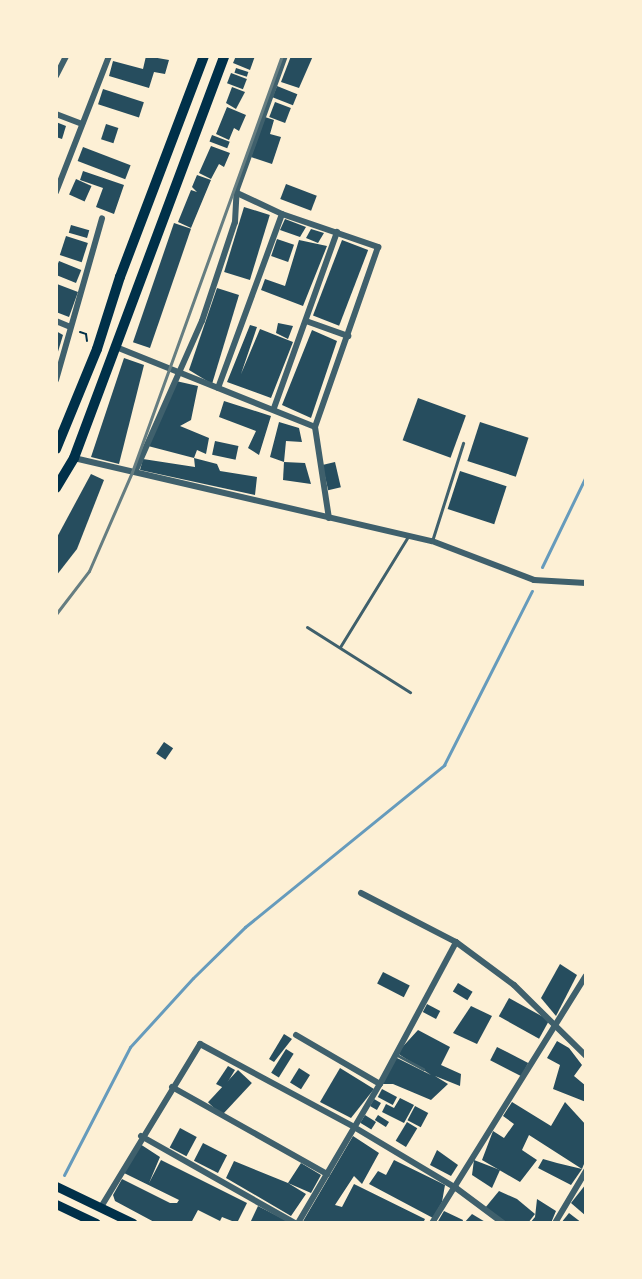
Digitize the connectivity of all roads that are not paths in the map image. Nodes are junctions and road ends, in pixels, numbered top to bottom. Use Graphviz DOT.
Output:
graph roads {
  1 [pos="66,56"];
  2 [pos="109,56"];
  3 [pos="204,56"];
  4 [pos="224,56"];
  5 [pos="285,56"];
  6 [pos="56,76"];
  7 [pos="56,114"];
  8 [pos="82,124"];
  9 [pos="56,192"];
  10 [pos="237,193"];
  11 [pos="282,214"];
  12 [pos="102,218"];
  13 [pos="337,232"];
  14 [pos="56,321"];
  15 [pos="306,321"];
  16 [pos="70,327"];
  17 [pos="348,336"];
  18 [pos="116,347"];
  19 [pos="178,371"];
  20 [pos="56,380"];
  21 [pos="218,388"];
  22 [pos="274,408"];
  23 [pos="315,427"];
  24 [pos="463,443"];
  25 [pos="56,449"];
  26 [pos="74,458"];
  27 [pos="135,472"];
  28 [pos="56,488"];
  29 [pos="329,518"];
  30 [pos="408,536"];
  31 [pos="432,541"];
  32 [pos="586,583"];
  33 [pos="307,627"];
  34 [pos="340,647"];
  35 [pos="410,692"];
  36 [pos="361,893"];
  37 [pos="456,942"];
  38 [pos="586,976"];
  39 [pos="558,1026"];
  40 [pos="296,1035"];
  41 [pos="395,1054"];
  42 [pos="586,1056"];
  43 [pos="423,1069"];
  44 [pos="380,1084"];
  45 [pos="172,1087"];
  46 [pos="354,1127"];
  47 [pos="141,1136"];
  48 [pos="586,1171"];
  49 [pos="327,1174"];
  50 [pos="56,1186"];
  51 [pos="456,1188"];
  52 [pos="85,1200"];
  53 [pos="101,1207"];
  54 [pos="58,1209"];
  55 [pos="78,1214"];
  56 [pos="96,1223"];
  57 [pos="133,1223"];
  58 [pos="296,1223"];
  59 [pos="432,1223"];
  60 [pos="503,1223"];
  61 [pos="555,1223"];
  1 -- 6 [label="street"];
  2 -- 8 [label="street"];
  3 -- 25 [label="main road"];
  4 -- 18 [label="main road"];
  5 -- 10 [label="street"];
  7 -- 8 [label="street"];
  8 -- 9 [label="street"];
  10 -- 11 [label="street"];
  10 -- 19 [label="street"];
  11 -- 13 [label="street"];
  11 -- 21 [label="street"];
  12 -- 16 [label="street"];
  13 -- 15 [label="street"];
  13 -- 17 [label="street"];
  14 -- 16 [label="street"];
  15 -- 17 [label="street"];
  15 -- 22 [label="street"];
  16 -- 20 [label="street"];
  17 -- 23 [label="street"];
  18 -- 19 [label="street"];
  18 -- 26 [label="main road"];
  19 -- 21 [label="street"];
  19 -- 27 [label="street"];
  21 -- 22 [label="street"];
  22 -- 23 [label="street"];
  23 -- 29 [label="street"];
  24 -- 31 [label="lane"];
  26 -- 27 [label="street"];
  26 -- 28 [label="main road"];
  27 -- 29 [label="street"];
  29 -- 30 [label="street"];
  30 -- 31 [label="street"];
  30 -- 34 [label="lane"];
  31 -- 32 [label="street"];
  33 -- 34 [label="lane"];
  34 -- 35 [label="lane"];
  36 -- 37 [label="street"];
  37 -- 39 [label="street"];
  37 -- 41 [label="street"];
  38 -- 39 [label="street"];
  39 -- 42 [label="street"];
  39 -- 51 [label="street"];
  40 -- 44 [label="street"];
  41 -- 43 [label="lane"];
  41 -- 44 [label="street"];
  44 -- 46 [label="street"];
  45 -- 46 [label="street"];
  45 -- 47 [label="street"];
  45 -- 49 [label="street"];
  46 -- 49 [label="street"];
  46 -- 51 [label="street"];
  47 -- 53 [label="street"];
  47 -- 58 [label="street"];
  48 -- 61 [label="street"];
  49 -- 58 [label="street"];
  50 -- 52 [label="main road"];
  51 -- 59 [label="street"];
  51 -- 60 [label="street"];
  52 -- 53 [label="main road"];
  52 -- 55 [label="main road"];
  53 -- 57 [label="main road"];
  54 -- 55 [label="main road"];
  55 -- 56 [label="main road"];
}
